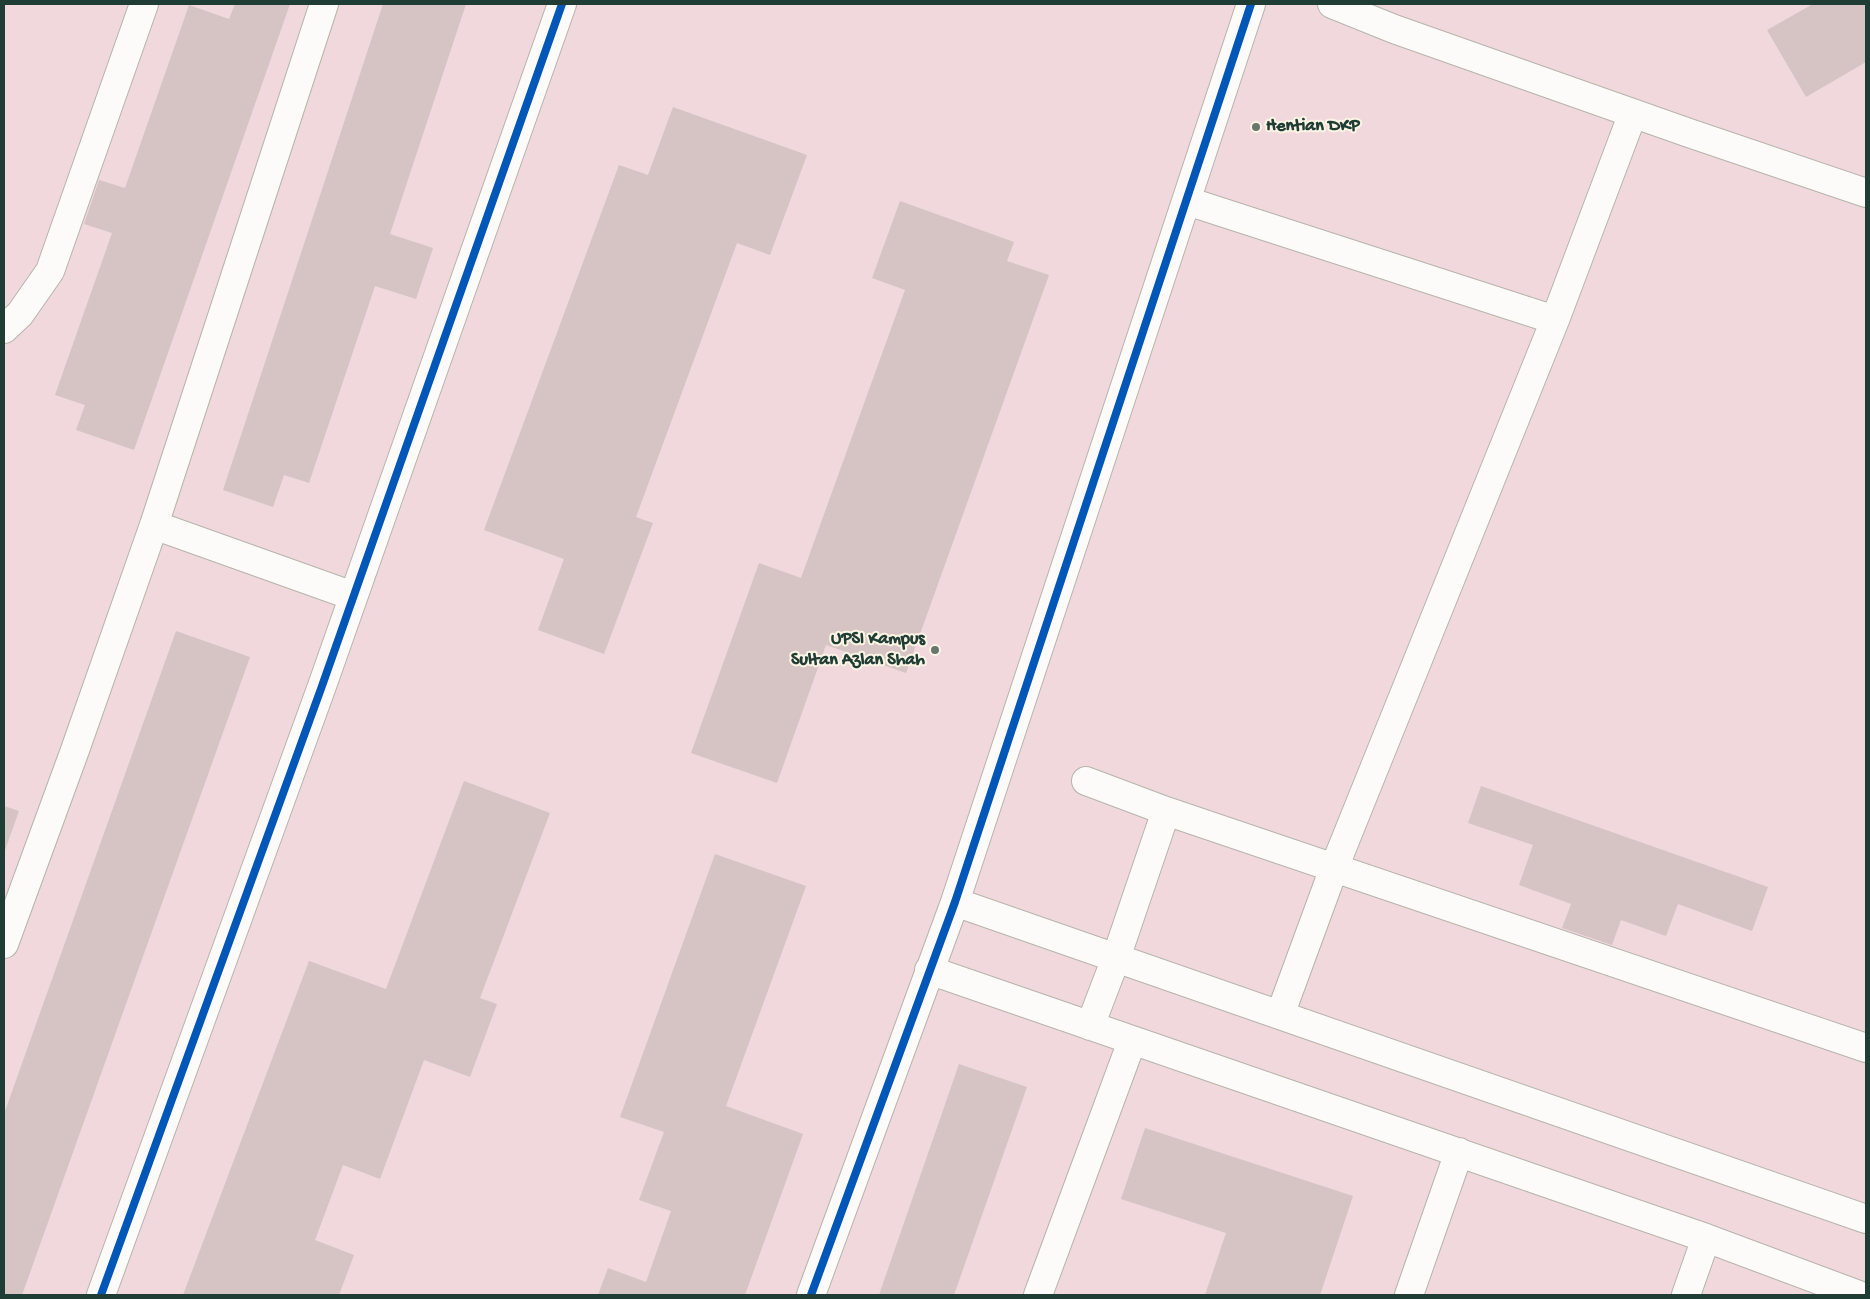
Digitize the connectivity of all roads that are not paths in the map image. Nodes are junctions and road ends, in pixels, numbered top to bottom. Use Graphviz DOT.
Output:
graph roads {
  1 [pos="144,4"];
  2 [pos="324,4"];
  3 [pos="562,4"];
  4 [pos="1251,4"];
  5 [pos="1332,4"];
  6 [pos="1633,113"];
  7 [pos="1866,193"];
  8 [pos="1187,201"];
  9 [pos="1555,320"];
  10 [pos="4,329"];
  11 [pos="154,525"];
  12 [pos="353,596"];
  13 [pos="1086,781"];
  14 [pos="1166,811"];
  15 [pos="1334,868"];
  16 [pos="955,902"];
  17 [pos="4,944"];
  18 [pos="1116,958"];
  19 [pos="929,970"];
  20 [pos="1280,1015"];
  21 [pos="1090,1026"];
  22 [pos="1132,1041"];
  23 [pos="1866,1048"];
  24 [pos="1459,1152"];
  25 [pos="1866,1220"];
  26 [pos="1706,1238"];
  27 [pos="102,1295"];
  28 [pos="811,1295"];
  29 [pos="1038,1295"];
  30 [pos="1410,1295"];
  31 [pos="1686,1295"];
  32 [pos="1859,1295"];
  1 -- 10 [label="street"];
  2 -- 11 [label="street"];
  3 -- 12 [label="street"];
  4 -- 8 [label="street"];
  5 -- 6 [label="street"];
  6 -- 7 [label="street"];
  6 -- 9 [label="street"];
  8 -- 9 [label="street"];
  8 -- 16 [label="street"];
  9 -- 15 [label="street"];
  11 -- 12 [label="street"];
  11 -- 17 [label="street"];
  12 -- 27 [label="street"];
  13 -- 14 [label="street"];
  14 -- 15 [label="street"];
  14 -- 18 [label="street"];
  15 -- 20 [label="street"];
  15 -- 23 [label="street"];
  16 -- 18 [label="street"];
  16 -- 19 [label="street"];
  18 -- 20 [label="street"];
  18 -- 21 [label="street"];
  19 -- 21 [label="street"];
  19 -- 28 [label="street"];
  20 -- 25 [label="street"];
  21 -- 22 [label="street"];
  22 -- 24 [label="street"];
  22 -- 29 [label="street"];
  24 -- 26 [label="street"];
  24 -- 30 [label="street"];
  26 -- 31 [label="street"];
  26 -- 32 [label="street"];
}
